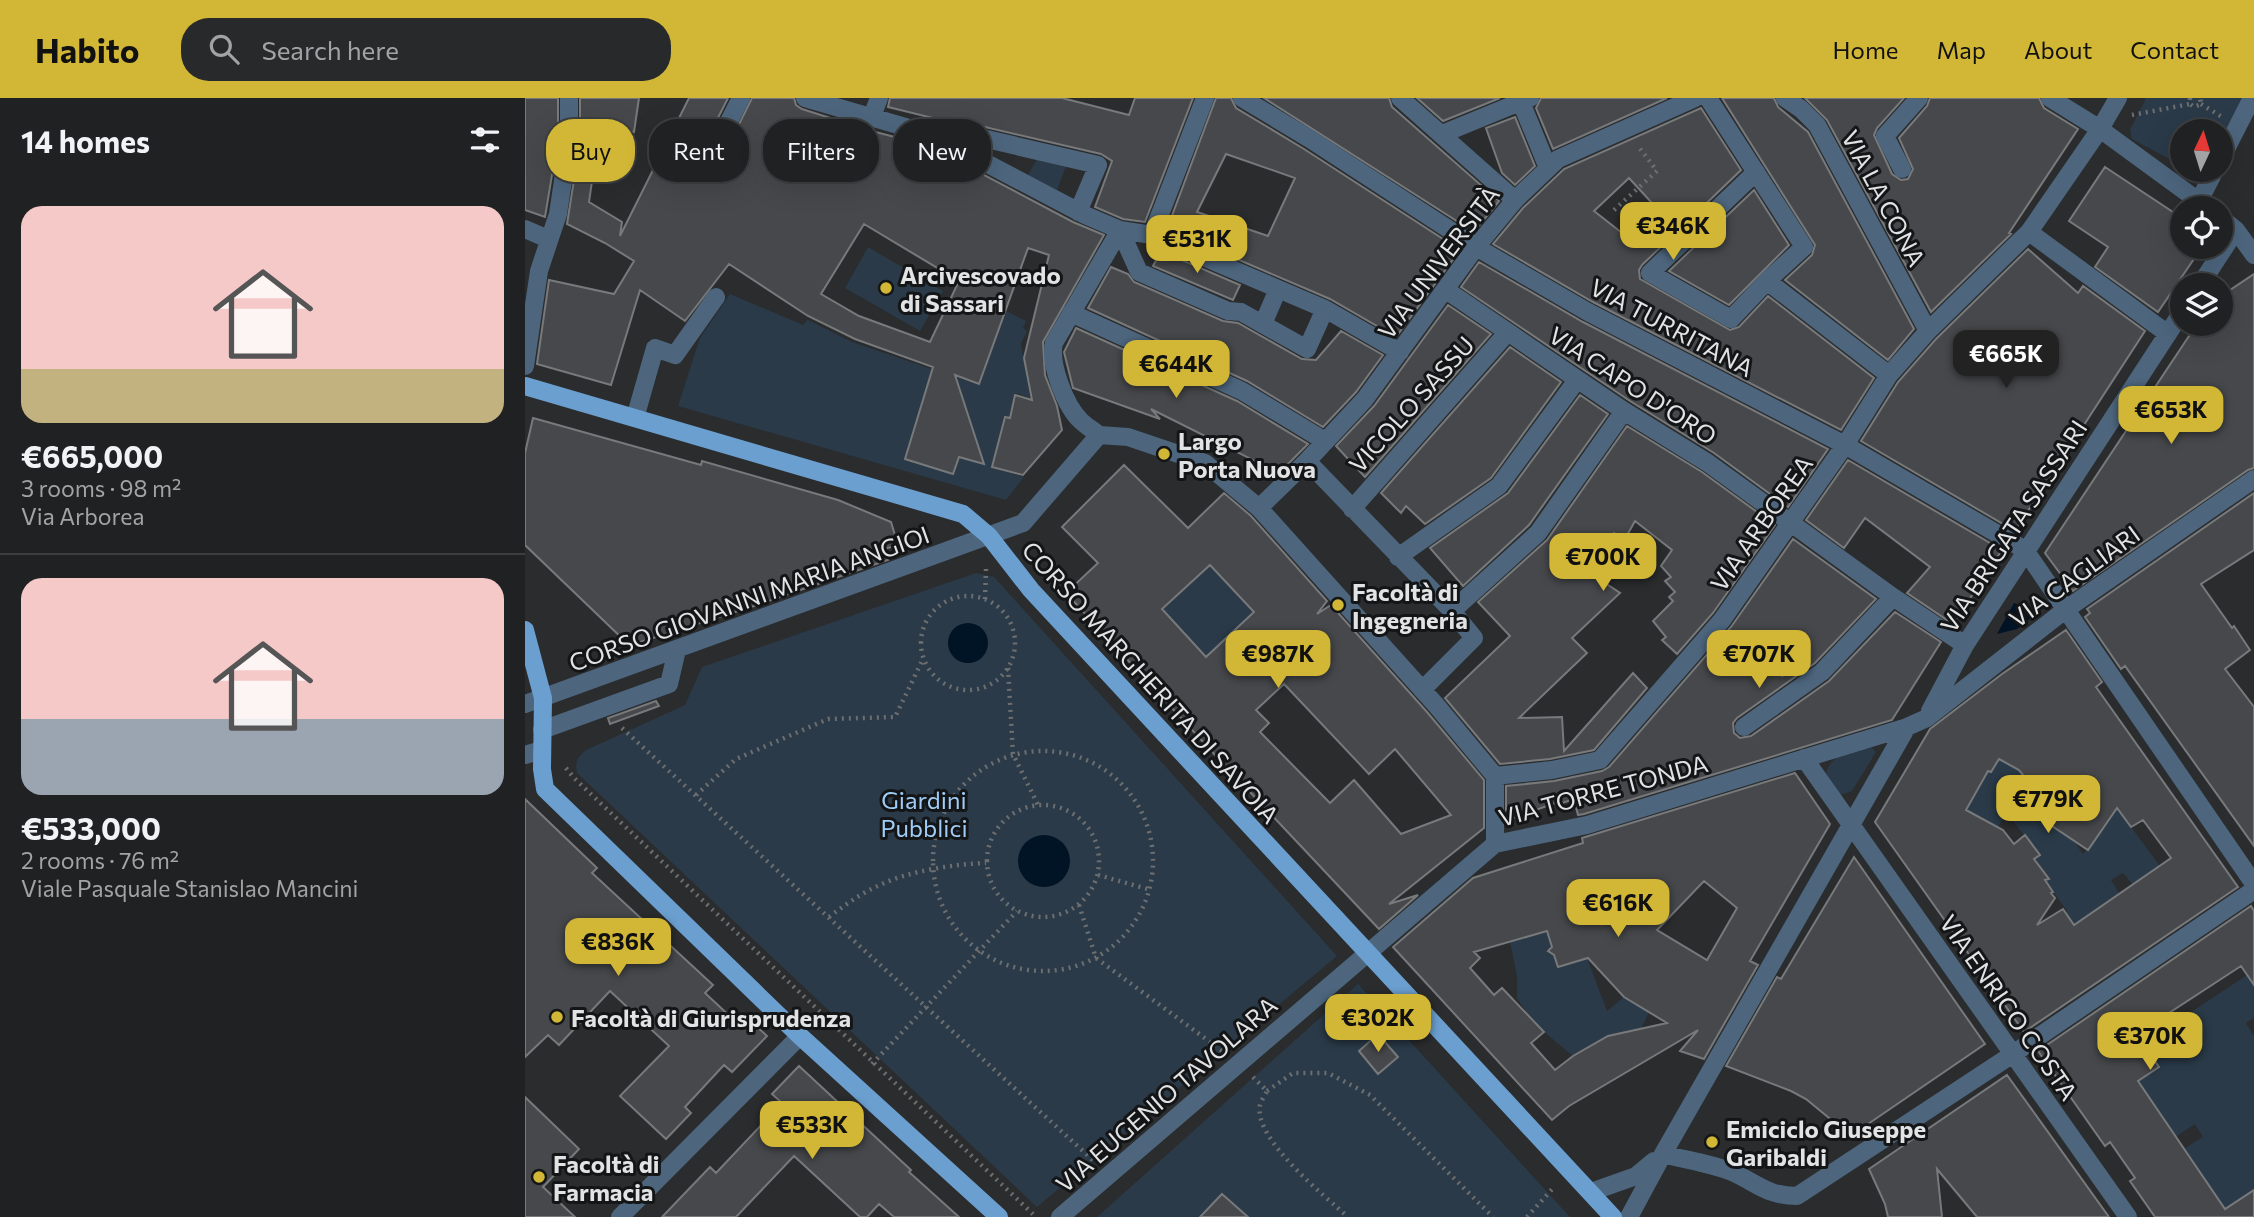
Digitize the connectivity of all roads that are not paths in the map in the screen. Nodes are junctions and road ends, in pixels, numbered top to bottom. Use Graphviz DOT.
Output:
graph roads {
  1 [pos="569,98"];
  2 [pos="741,98"];
  3 [pos="805,98"];
  4 [pos="879,98"];
  5 [pos="1205,98"];
  6 [pos="1242,98"];
  7 [pos="1400,98"];
  8 [pos="1695,98"];
  9 [pos="1708,98"];
  10 [pos="1785,98"];
  11 [pos="1919,98"];
  12 [pos="2050,98"];
  13 [pos="2118,98"];
  14 [pos="2252,98"];
  15 [pos="1526,100"];
  16 [pos="871,118"];
  17 [pos="730,119"];
  18 [pos="893,124"];
  19 [pos="2100,130"];
  20 [pos="1442,134"];
  21 [pos="2233,135"];
  22 [pos="991,140"];
  23 [pos="991,166"];
  24 [pos="1548,168"];
  25 [pos="1902,169"];
  26 [pos="1756,172"];
  27 [pos="2192,196"];
  28 [pos="1515,200"];
  29 [pos="1077,212"];
  30 [pos="2233,228"];
  31 [pos="525,229"];
  32 [pos="1120,230"];
  33 [pos="2236,230"];
  34 [pos="2029,232"];
  35 [pos="1152,235"];
  36 [pos="548,239"];
  37 [pos="1476,247"];
  38 [pos="2254,255"];
  39 [pos="532,269"];
  40 [pos="2208,273"];
  41 [pos="1767,281"];
  42 [pos="1278,289"];
  43 [pos="1445,290"];
  44 [pos="716,296"];
  45 [pos="1325,309"];
  46 [pos="1071,313"];
  47 [pos="1263,324"];
  48 [pos="1928,331"];
  49 [pos="2170,331"];
  50 [pos="1507,333"];
  51 [pos="2168,334"];
  52 [pos="1400,352"];
  53 [pos="525,366"];
  54 [pos="1889,375"];
  55 [pos="1577,380"];
  56 [pos="525,386"];
  57 [pos="1623,411"];
  58 [pos="635,418"];
  59 [pos="1098,435"];
  60 [pos="1325,442"];
  61 [pos="1846,445"];
  62 [pos="1307,461"];
  63 [pos="2254,479"];
  64 [pos="1259,508"];
  65 [pos="1352,509"];
  66 [pos="1791,524"];
  67 [pos="989,536"];
  68 [pos="2025,550"];
  69 [pos="1398,558"];
  70 [pos="1893,597"];
  71 [pos="2065,610"];
  72 [pos="1452,611"];
  73 [pos="525,630"];
  74 [pos="1965,645"];
  75 [pos="677,650"];
  76 [pos="1422,690"];
  77 [pos="543,698"];
  78 [pos="525,704"];
  79 [pos="1927,718"];
  80 [pos="1744,727"];
  81 [pos="1907,727"];
  82 [pos="542,730"];
  83 [pos="533,752"];
  84 [pos="1804,758"];
  85 [pos="1495,776"];
  86 [pos="1851,824"];
  87 [pos="1495,836"];
  88 [pos="2254,884"];
  89 [pos="2254,890"];
  90 [pos="1367,954"];
  91 [pos="800,1036"];
  92 [pos="2013,1054"];
  93 [pos="1663,1154"];
  94 [pos="1591,1192"];
  95 [pos="619,1217"];
  96 [pos="999,1217"];
  97 [pos="1060,1217"];
  98 [pos="1613,1217"];
  99 [pos="1629,1217"];
  100 [pos="2128,1217"];
  1 -- 36 [label="street"];
  2 -- 17 [label="street"];
  3 -- 16 [label="street"];
  4 -- 16 [label="street"];
  5 -- 35 [label="street"];
  6 -- 37 [label="street, VIA TURRITANA"];
  7 -- 20 [label="street"];
  8 -- 24 [label="street, VIA UNIVERSITÀ"];
  9 -- 26 [label="street"];
  10 -- 48 [label="street, VIA LA CONA"];
  11 -- 25 [label="street"];
  12 -- 19 [label="street"];
  13 -- 19 [label="street, VIA ARBOREA"];
  14 -- 21 [label="street"];
  15 -- 20 [label="street"];
  15 -- 24 [label="street"];
  16 -- 18 [label="street"];
  19 -- 27 [label="street"];
  19 -- 34 [label="street, VIA ARBOREA"];
  20 -- 28 [label="street"];
  22 -- 29 [label="street"];
  23 -- 29 [label="street"];
  24 -- 28 [label="street, VIA UNIVERSITÀ"];
  26 -- 41 [label="street"];
  26 -- 41 [label="street"];
  28 -- 37 [label="street, VIA UNIVERSITÀ"];
  29 -- 32 [label="street"];
  30 -- 33 [label="street"];
  31 -- 36 [label="street"];
  32 -- 35 [label="street"];
  32 -- 46 [label="street"];
  32 -- 47 [label="street"];
  33 -- 38 [label="street"];
  33 -- 40 [label="street"];
  34 -- 48 [label="street, VIA ARBOREA"];
  34 -- 51 [label="street"];
  35 -- 42 [label="street"];
  36 -- 39 [label="street"];
  37 -- 43 [label="street, VIA UNIVERSITÀ"];
  37 -- 61 [label="street, VIA TURRITANA"];
  39 -- 53 [label="street"];
  41 -- 54 [label="street"];
  42 -- 45 [label="street"];
  42 -- 47 [label="street"];
  43 -- 50 [label="street, VIA CAPO D'ORO"];
  43 -- 52 [label="street, VIA UNIVERSITÀ"];
  44 -- 58 [label="street"];
  45 -- 47 [label="street"];
  45 -- 52 [label="street"];
  46 -- 59 [label="street"];
  46 -- 60 [label="street"];
  48 -- 54 [label="street, VIA ARBOREA"];
  49 -- 51 [label="street, VIA BRIGATA SASSARI"];
  50 -- 55 [label="street, VIA CAPO D'ORO"];
  50 -- 65 [label="street, VICOLO SASSU"];
  51 -- 68 [label="street, VIA BRIGATA SASSARI"];
  52 -- 60 [label="street, VIA UNIVERSITÀ"];
  54 -- 61 [label="street, VIA ARBOREA"];
  55 -- 57 [label="street, VIA CAPO D'ORO"];
  55 -- 69 [label="street"];
  56 -- 58 [label="main road, CORSO MARGHERITA DI SAVOIA"];
  57 -- 66 [label="street, VIA CAPO D'ORO"];
  57 -- 72 [label="street"];
  58 -- 67 [label="main road, CORSO MARGHERITA DI SAVOIA"];
  59 -- 64 [label="street"];
  59 -- 67 [label="street"];
  60 -- 62 [label="street, VIA UNIVERSITÀ"];
  61 -- 66 [label="street, VIA ARBOREA"];
  61 -- 68 [label="street, VIA TURRITANA"];
  62 -- 64 [label="street, VIA UNIVERSITÀ"];
  62 -- 65 [label="street"];
  63 -- 71 [label="street, VIA CAGLIARI"];
  64 -- 76 [label="street"];
  65 -- 69 [label="street"];
  66 -- 70 [label="street, VIA CAPO D'ORO"];
  66 -- 85 [label="street, VIA ARBOREA"];
  67 -- 75 [label="street, CORSO GIOVANNI MARIA ANGIOI"];
  67 -- 90 [label="main road, CORSO MARGHERITA DI SAVOIA"];
  68 -- 71 [label="street, VIA TURRITANA"];
  68 -- 74 [label="street, VIA BRIGATA SASSARI"];
  69 -- 72 [label="street"];
  70 -- 74 [label="street, VIA CAPO D'ORO"];
  70 -- 80 [label="street"];
  71 -- 79 [label="street, VIA CAGLIARI"];
  71 -- 88 [label="street, VIA TURRITANA"];
  72 -- 76 [label="street"];
  73 -- 77 [label="main road"];
  74 -- 79 [label="street, VIA BRIGATA SASSARI"];
  75 -- 77 [label="street, CORSO GIOVANNI MARIA ANGIOI"];
  75 -- 82 [label="street"];
  76 -- 85 [label="street"];
  77 -- 78 [label="street, CORSO GIOVANNI MARIA ANGIOI"];
  77 -- 82 [label="main road"];
  79 -- 81 [label="street"];
  81 -- 84 [label="street"];
  81 -- 86 [label="street"];
  82 -- 83 [label="main road"];
  83 -- 91 [label="main road"];
  84 -- 86 [label="street"];
  84 -- 87 [label="street, VIA TORRE TONDA"];
  85 -- 87 [label="street"];
  86 -- 92 [label="street, VIA ENRICO COSTA"];
  86 -- 93 [label="street"];
  87 -- 90 [label="street, VIA TORRE TONDA"];
  89 -- 92 [label="street"];
  90 -- 94 [label="main road, CORSO MARGHERITA DI SAVOIA"];
  90 -- 97 [label="street, VIA EUGENIO TAVOLARA"];
  91 -- 95 [label="street"];
  91 -- 96 [label="main road"];
  92 -- 93 [label="street"];
  92 -- 100 [label="street, VIA ENRICO COSTA"];
  93 -- 94 [label="street"];
  93 -- 99 [label="street"];
  94 -- 98 [label="main road, CORSO MARGHERITA DI SAVOIA"];
}
